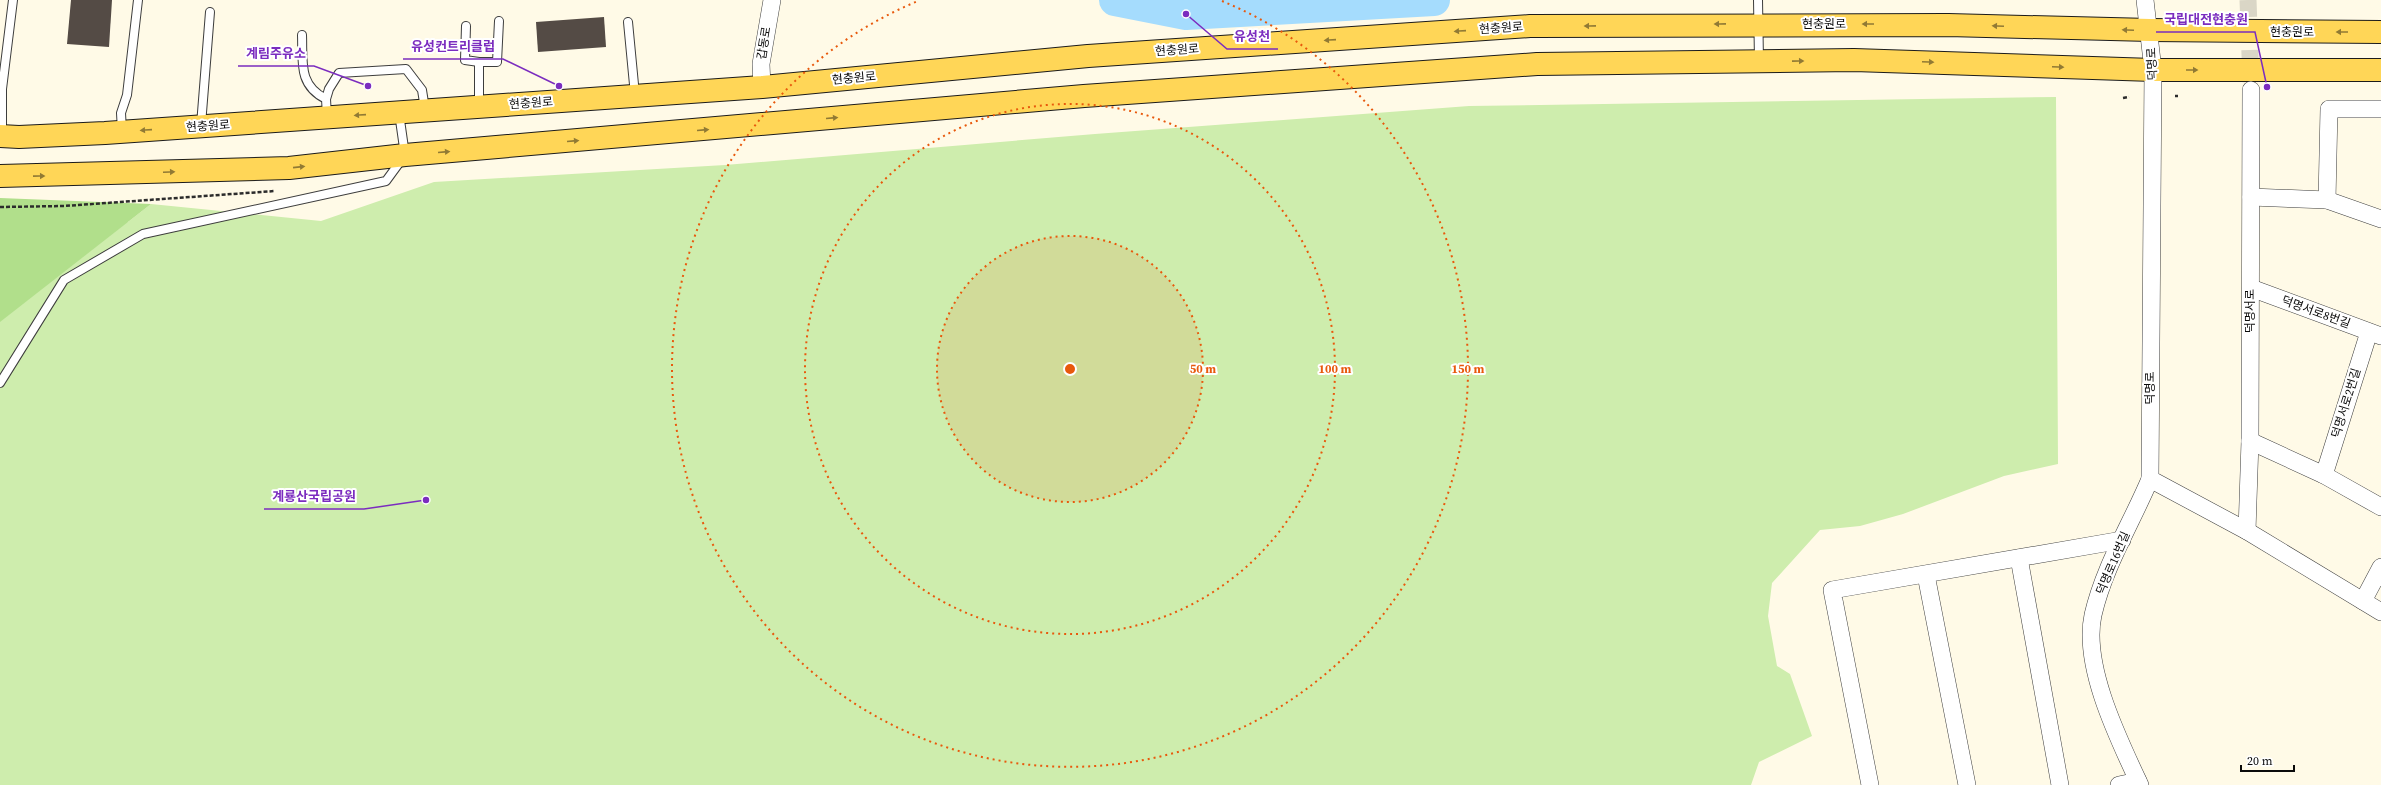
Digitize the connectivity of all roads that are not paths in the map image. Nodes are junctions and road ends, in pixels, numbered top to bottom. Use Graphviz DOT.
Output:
graph roads {
  1 [pos="13,0"];
  2 [pos="138,0"];
  3 [pos="772,0"];
  4 [pos="1758,0"];
  5 [pos="2145,0"];
  6 [pos="210,12"];
  7 [pos="498,21"];
  8 [pos="628,22"];
  9 [pos="1759,24"];
  10 [pos="466,26"];
  11 [pos="2150,30"];
  12 [pos="2381,32"];
  13 [pos="302,35"];
  14 [pos="1759,61"];
  15 [pos="480,62"];
  16 [pos="2153,70"];
  17 [pos="2381,70"];
  18 [pos="762,86"];
  19 [pos="2252,90"];
  20 [pos="635,95"];
  21 [pos="479,106"];
  22 [pos="327,108"];
  23 [pos="2381,109"];
  24 [pos="425,110"];
  25 [pos="399,112"];
  26 [pos="201,126"];
  27 [pos="122,132"];
  28 [pos="1,136"];
  29 [pos="405,155"];
  30 [pos="0,176"];
  31 [pos="2251,197"];
  32 [pos="2326,200"];
  33 [pos="2381,219"];
  34 [pos="2250,288"];
  35 [pos="2375,334"];
  36 [pos="0,383"];
  37 [pos="2250,441"];
  38 [pos="2324,475"];
  39 [pos="2150,479"];
  40 [pos="2381,507"];
  41 [pos="2247,531"];
  42 [pos="2122,540"];
  43 [pos="2019,558"];
  44 [pos="2381,567"];
  45 [pos="1926,575"];
  46 [pos="2363,602"];
  47 [pos="2381,612"];
  48 [pos="2139,783"];
  49 [pos="1870,785"];
  50 [pos="1967,785"];
  51 [pos="2060,785"];
  52 [pos="2119,785"];
  1 -- 28 [label="lane"];
  2 -- 27 [label="lane"];
  3 -- 18 [label="street, 갑동로"];
  4 -- 9 [label="lane"];
  5 -- 11 [label="street, 덕명로"];
  6 -- 26 [label="lane"];
  7 -- 15 [label="lane"];
  8 -- 20 [label="lane"];
  11 -- 9 [label="main road, 현충원로, one-way"];
  9 -- 14 [label="lane"];
  9 -- 18 [label="main road, 현충원로, one-way"];
  10 -- 15 [label="lane"];
  12 -- 11 [label="main road, 현충원로, one-way"];
  11 -- 16 [label="street, 덕명로"];
  13 -- 22 [label="lane"];
  14 -- 16 [label="main road, one-way"];
  29 -- 14 [label="main road, one-way"];
  15 -- 21 [label="lane"];
  16 -- 17 [label="main road, one-way"];
  16 -- 39 [label="street, 덕명로"];
  18 -- 20 [label="main road, 현충원로"];
  19 -- 31 [label="street, 덕명서로"];
  20 -- 21 [label="main road, 현충원로"];
  21 -- 24 [label="main road, 현충원로"];
  22 -- 24 [label="lane"];
  25 -- 22 [label="main road, 현충원로, one-way"];
  22 -- 26 [label="main road, 현충원로"];
  23 -- 32 [label="street"];
  24 -- 25 [label="main road, 현충원로"];
  25 -- 29 [label="lane"];
  26 -- 27 [label="main road, 현충원로, one-way"];
  27 -- 28 [label="main road, 현충원로"];
  30 -- 29 [label="main road, one-way"];
  29 -- 36 [label="lane"];
  31 -- 32 [label="street"];
  31 -- 34 [label="street, 덕명서로"];
  32 -- 33 [label="street"];
  34 -- 35 [label="street, 덕명서로8번길"];
  34 -- 37 [label="street, 덕명서로"];
  35 -- 38 [label="street, 덕명서로2번길"];
  37 -- 38 [label="street"];
  37 -- 41 [label="street, 덕명서로"];
  38 -- 40 [label="street"];
  39 -- 41 [label="street"];
  39 -- 42 [label="street, 덕명로16번길"];
  41 -- 46 [label="street"];
  42 -- 43 [label="street"];
  42 -- 48 [label="street, 덕명로16번길"];
  43 -- 45 [label="street"];
  43 -- 51 [label="street"];
  44 -- 46 [label="street"];
  45 -- 49 [label="street"];
  45 -- 50 [label="street"];
  46 -- 47 [label="street"];
  48 -- 52 [label="street"];
}
